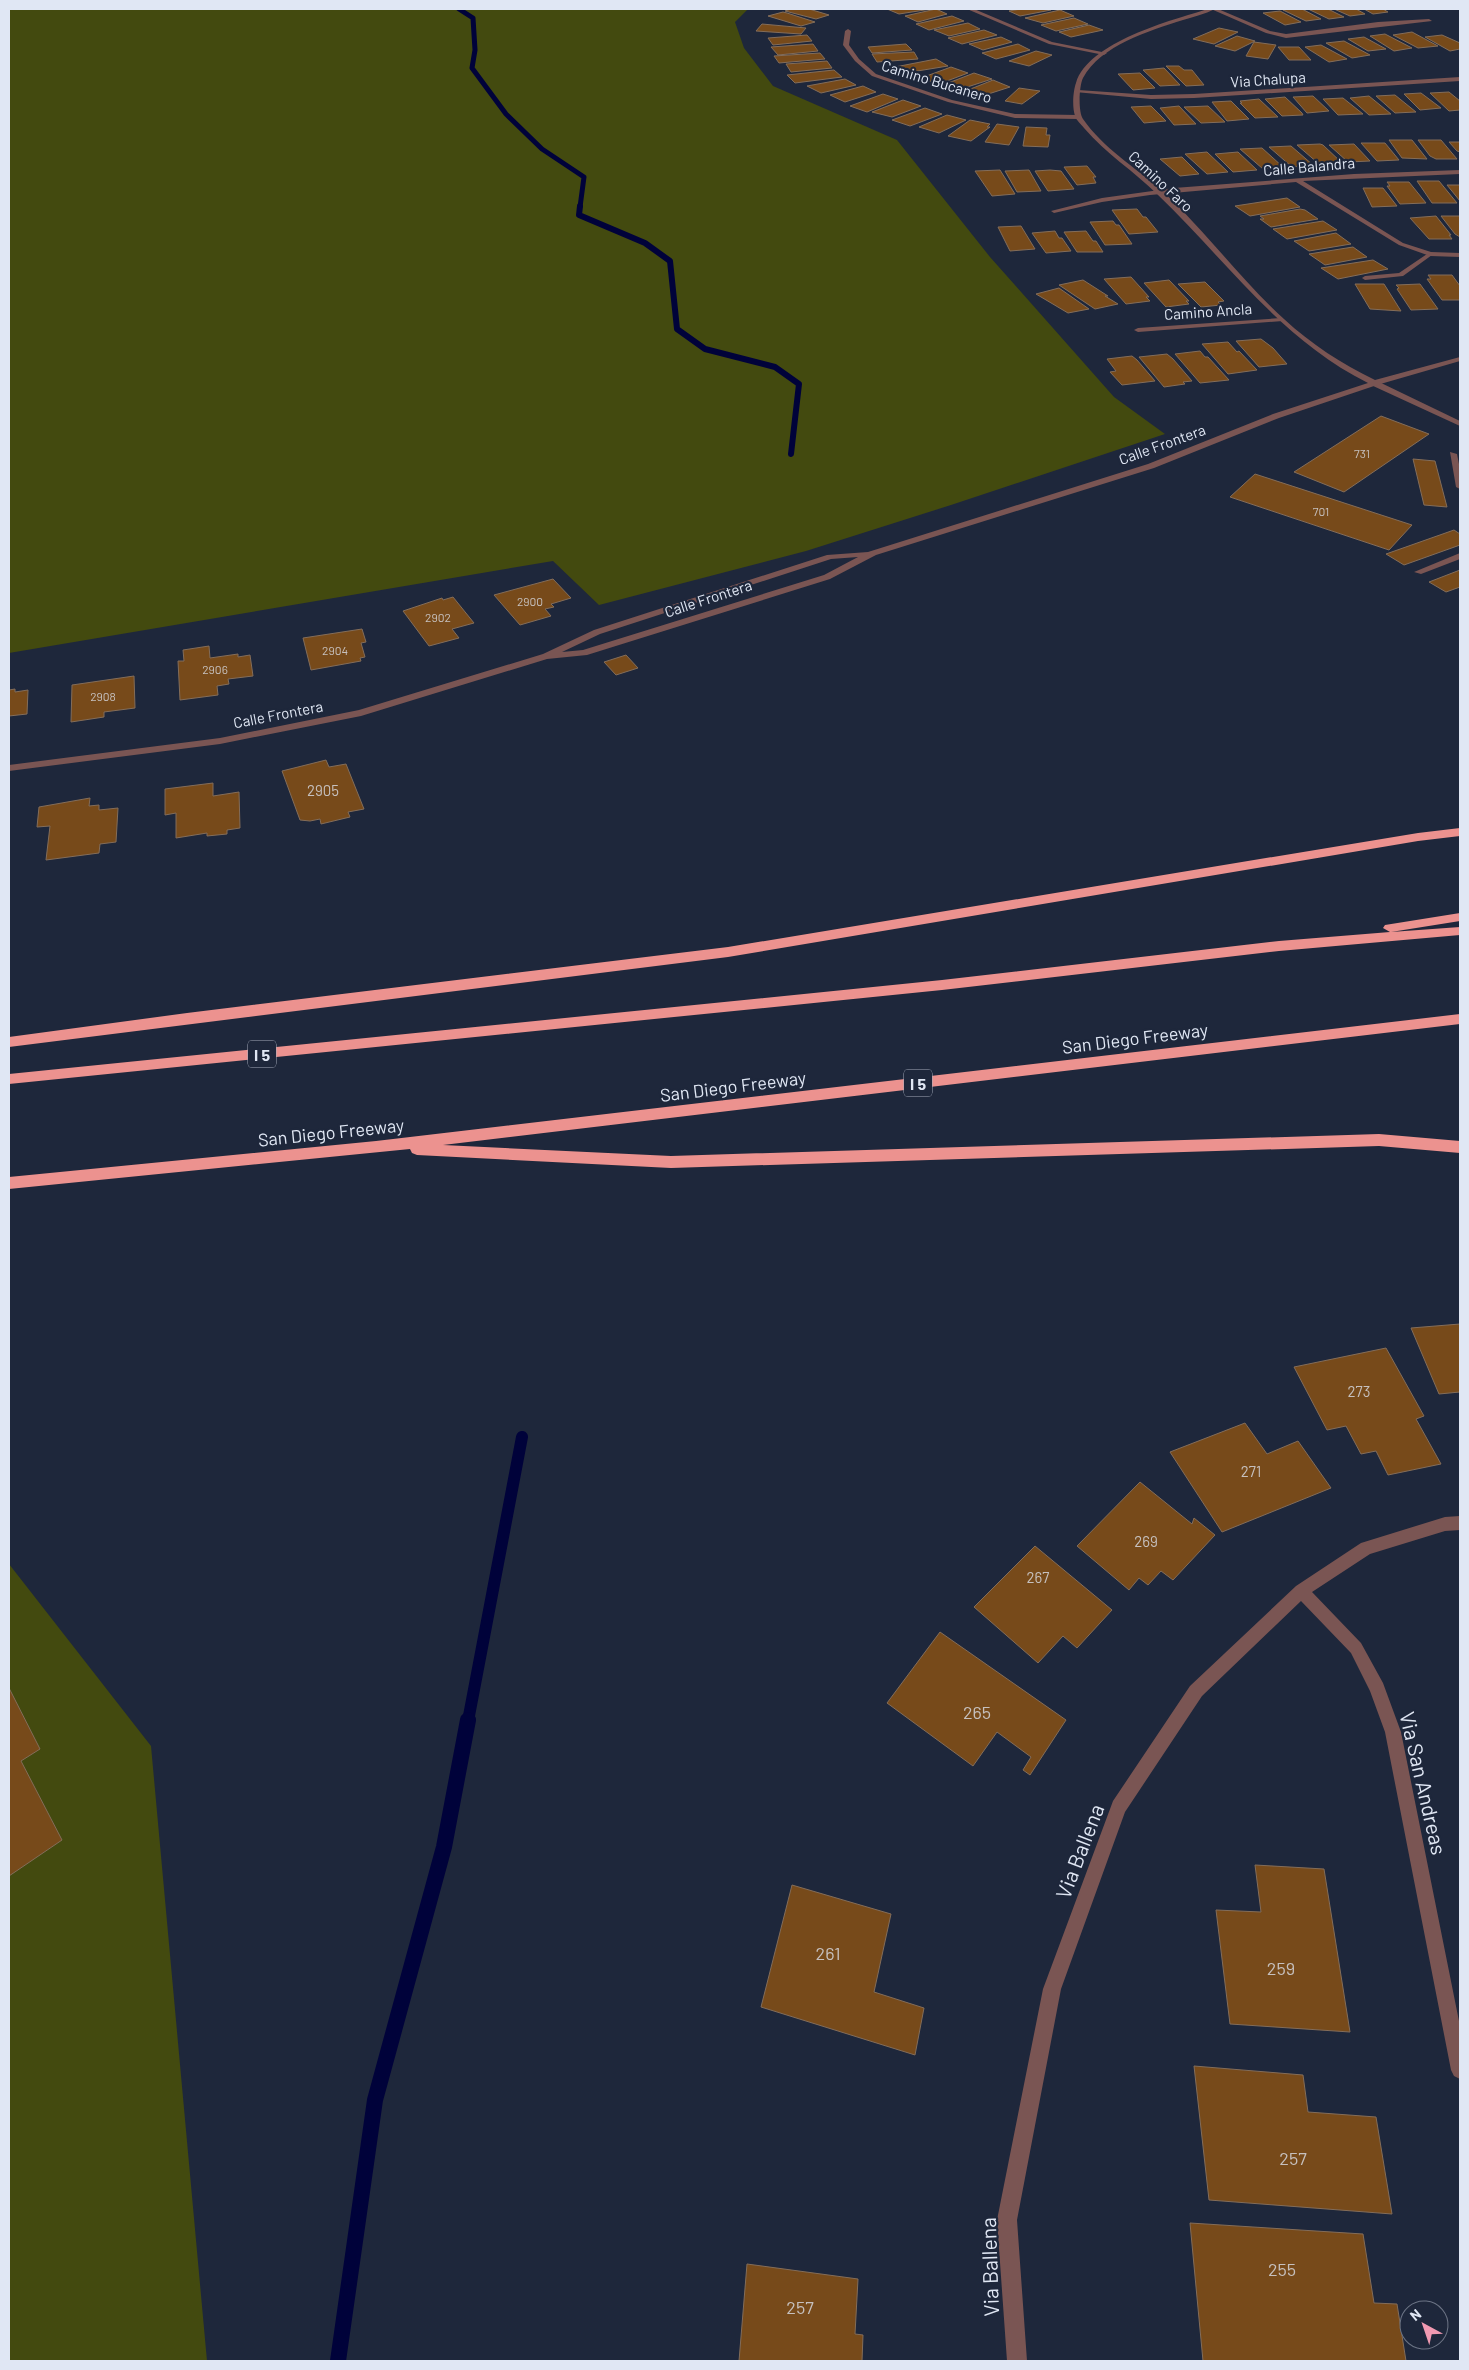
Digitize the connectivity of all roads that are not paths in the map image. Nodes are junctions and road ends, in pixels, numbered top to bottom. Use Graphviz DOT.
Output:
graph roads {
  1 [pos="970,9"];
  2 [pos="1213,9"];
  3 [pos="1430,21"];
  4 [pos="848,31"];
  5 [pos="1104,53"];
  6 [pos="1460,79"];
  7 [pos="1078,92"];
  8 [pos="1078,117"];
  9 [pos="1460,172"];
  10 [pos="1297,180"];
  11 [pos="1159,192"];
  12 [pos="1054,211"];
  13 [pos="1430,254"];
  14 [pos="1460,255"];
  15 [pos="1365,278"];
  16 [pos="1281,320"];
  17 [pos="1138,330"];
  18 [pos="1460,359"];
  19 [pos="1374,383"];
  20 [pos="1460,424"];
  21 [pos="1453,454"];
  22 [pos="1460,487"];
  23 [pos="873,553"];
  24 [pos="1460,556"];
  25 [pos="1418,572"];
  26 [pos="546,656"];
  27 [pos="9,768"];
  28 [pos="1460,832"];
  29 [pos="1460,917"];
  30 [pos="1460,931"];
  31 [pos="1279,946"];
  32 [pos="1460,1019"];
  33 [pos="9,1042"];
  34 [pos="9,1080"];
  35 [pos="376,1147"];
  36 [pos="1460,1147"];
  37 [pos="9,1182"];
  38 [pos="1460,1523"];
  39 [pos="1301,1592"];
  40 [pos="1460,2070"];
  41 [pos="1016,2361"];
  1 -- 5 [label="street"];
  2 -- 3 [label="street"];
  2 -- 5 [label="street"];
  4 -- 8 [label="street, Camino Bucanero"];
  5 -- 7 [label="street"];
  6 -- 7 [label="street, Via Chalupa"];
  7 -- 8 [label="street"];
  8 -- 11 [label="street, Camino Faro"];
  9 -- 10 [label="street, Calle Balandra"];
  10 -- 11 [label="street, Calle Balandra"];
  10 -- 13 [label="street"];
  11 -- 12 [label="street, Calle Balandra"];
  11 -- 16 [label="street, Camino Faro"];
  13 -- 14 [label="street"];
  13 -- 15 [label="street"];
  16 -- 17 [label="street, Camino Ancla"];
  16 -- 19 [label="street, Camino Faro"];
  18 -- 19 [label="street, Calle Frontera"];
  19 -- 20 [label="street, Camino Faro"];
  19 -- 23 [label="street, Calle Frontera"];
  21 -- 22 [label="street"];
  23 -- 26 [label="street, Calle Frontera"];
  23 -- 26 [label="street, Calle Frontera"];
  24 -- 25 [label="street"];
  26 -- 27 [label="street, Calle Frontera"];
  28 -- 33 [label="highway"];
  29 -- 31 [label="highway"];
  30 -- 31 [label="highway, I 5"];
  31 -- 34 [label="highway, I 5"];
  32 -- 35 [label="highway, San Diego Freeway / I 5"];
  35 -- 36 [label="highway"];
  35 -- 37 [label="highway, San Diego Freeway / I 5"];
  38 -- 39 [label="street, Via Ballena"];
  39 -- 40 [label="street, Via San Andreas"];
  39 -- 41 [label="street, Via Ballena"];
}
